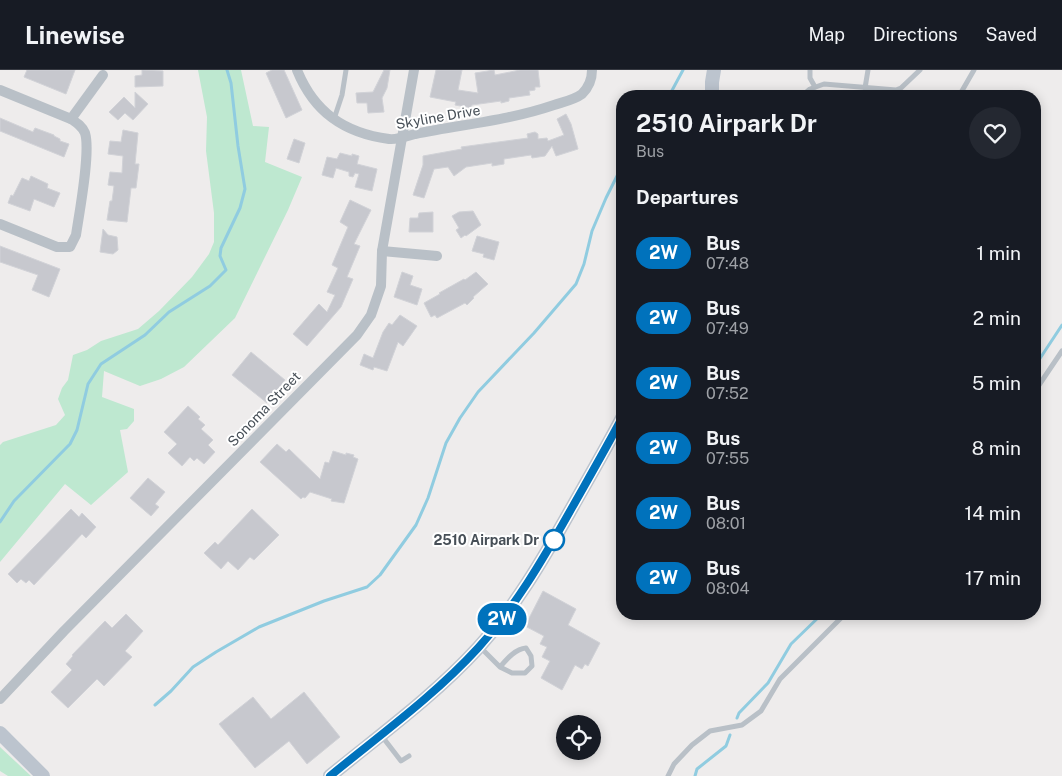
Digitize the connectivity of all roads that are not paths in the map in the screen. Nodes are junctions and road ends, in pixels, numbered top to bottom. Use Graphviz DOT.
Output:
graph roads {
  1 [pos="297,70"];
  2 [pos="346,70"];
  3 [pos="414,70"];
  4 [pos="592,70"];
  5 [pos="714,70"];
  6 [pos="810,70"];
  7 [pos="868,70"];
  8 [pos="920,70"];
  9 [pos="974,70"];
  10 [pos="103,75"];
  11 [pos="815,87"];
  12 [pos="865,88"];
  13 [pos="0,90"];
  14 [pos="712,90"];
  15 [pos="809,90"];
  16 [pos="885,90"];
  17 [pos="962,90"];
  18 [pos="72,119"];
  19 [pos="334,119"];
  20 [pos="401,138"];
  21 [pos="0,224"];
  22 [pos="382,251"];
  23 [pos="437,256"];
  24 [pos="1062,351"];
  25 [pos="1041,382"];
  26 [pos="616,429"];
  27 [pos="839,620"];
  28 [pos="480,646"];
  29 [pos="500,668"];
  30 [pos="0,699"];
  31 [pos="0,733"];
  32 [pos="380,735"];
  33 [pos="408,756"];
  34 [pos="44,776"];
  35 [pos="330,776"];
  36 [pos="668,776"];
  1 -- 19 [label="street, Skyline Drive"];
  2 -- 19 [label="lane"];
  3 -- 20 [label="street, Sonoma Street"];
  4 -- 20 [label="street, Skyline Drive"];
  5 -- 14 [label="street"];
  6 -- 11 [label="lane"];
  7 -- 12 [label="lane"];
  8 -- 16 [label="lane"];
  9 -- 17 [label="lane"];
  10 -- 18 [label="street"];
  11 -- 12 [label="lane"];
  11 -- 15 [label="lane"];
  12 -- 16 [label="lane"];
  13 -- 18 [label="street"];
  18 -- 21 [label="street"];
  19 -- 20 [label="street, Skyline Drive"];
  20 -- 22 [label="street, Sonoma Street"];
  22 -- 23 [label="street"];
  22 -- 30 [label="street, Sonoma Street"];
  24 -- 25 [label="lane"];
  26 -- 28 [label="street"];
  27 -- 36 [label="lane"];
  28 -- 29 [label="lane"];
  28 -- 32 [label="street"];
  29 -- 29 [label="lane"];
  31 -- 34 [label="street"];
  32 -- 33 [label="lane"];
  32 -- 35 [label="street"];
}
